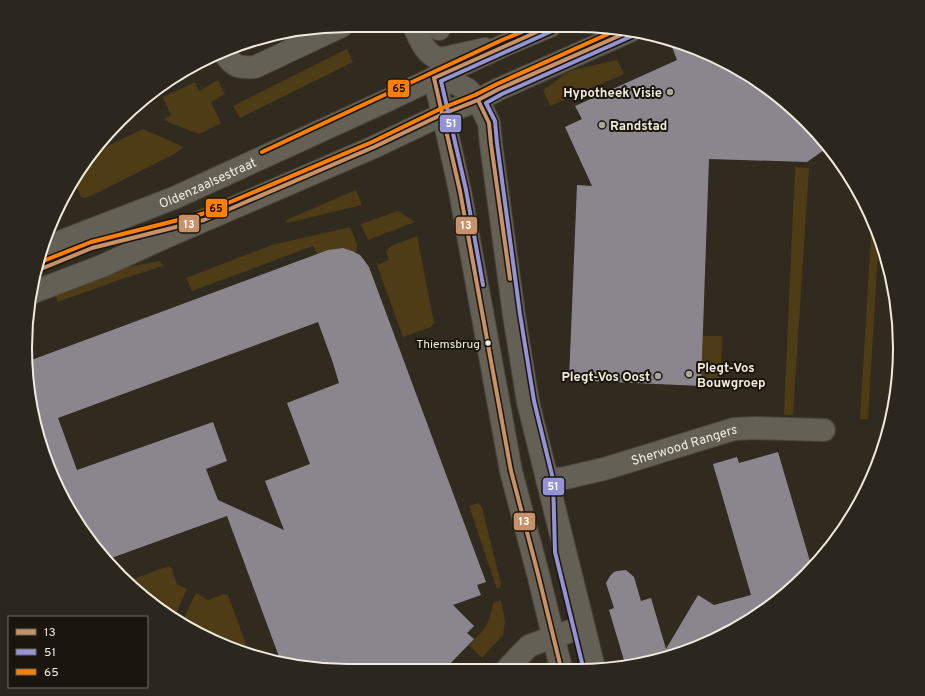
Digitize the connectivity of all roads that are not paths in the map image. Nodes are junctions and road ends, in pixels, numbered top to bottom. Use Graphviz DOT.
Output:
graph roads {
  1 [pos="416,32"];
  2 [pos="536,32"];
  3 [pos="327,33"];
  4 [pos="620,35"];
  5 [pos="505,45"];
  6 [pos="424,48"];
  7 [pos="226,56"];
  8 [pos="434,78"];
  9 [pos="478,100"];
  10 [pos="443,114"];
  11 [pos="49,246"];
  12 [pos="37,291"];
  13 [pos="824,430"];
  14 [pos="547,480"];
  15 [pos="583,627"];
  16 [pos="553,637"];
  17 [pos="593,663"];
  18 [pos="512,664"];
  19 [pos="560,664"];
  1 -- 6 [label="main road"];
  2 -- 5 [label="main road"];
  3 -- 7 [label="main road"];
  4 -- 9 [label="main road"];
  5 -- 6 [label="main road"];
  5 -- 8 [label="main road, Oldenzaalsestraat"];
  6 -- 8 [label="main road"];
  8 -- 9 [label="main road"];
  8 -- 10 [label="main road"];
  8 -- 11 [label="main road, Oldenzaalsestraat"];
  9 -- 10 [label="main road"];
  9 -- 14 [label="main road"];
  10 -- 12 [label="main road"];
  10 -- 16 [label="main road"];
  13 -- 14 [label="main road, Sherwood Rangers"];
  14 -- 15 [label="main road"];
  15 -- 16 [label="main road"];
  15 -- 17 [label="main road"];
  16 -- 18 [label="main road"];
  16 -- 19 [label="main road"];
}
